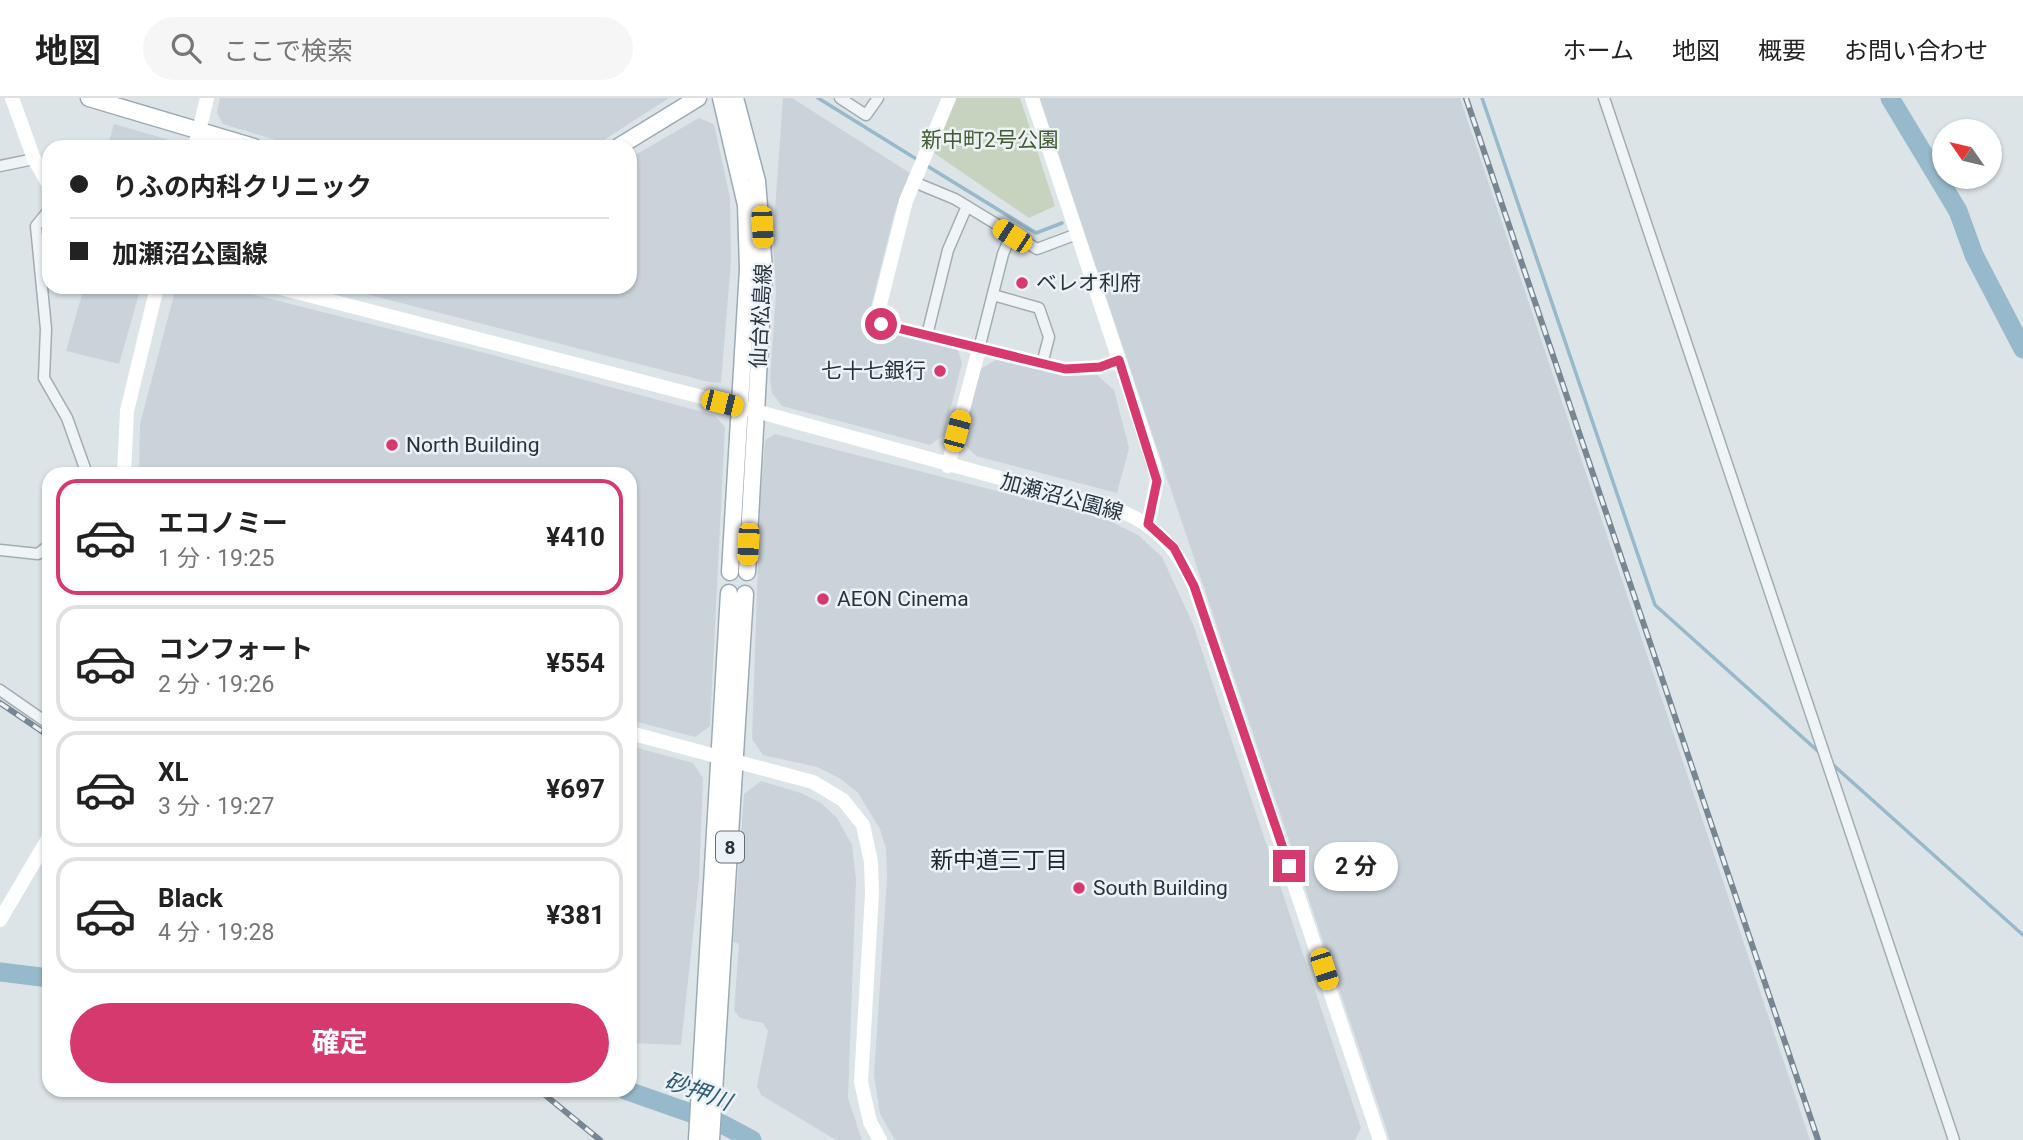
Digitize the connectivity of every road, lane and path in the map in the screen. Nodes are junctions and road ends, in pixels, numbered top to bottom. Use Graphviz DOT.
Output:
graph roads {
  1 [pos="12,98"];
  2 [pos="89,98"];
  3 [pos="207,98"];
  4 [pos="698,98"];
  5 [pos="721,98"];
  6 [pos="735,98"];
  7 [pos="840,98"];
  8 [pos="877,98"];
  9 [pos="949,98"];
  10 [pos="1032,98"];
  11 [pos="1604,98"];
  12 [pos="197,139"];
  13 [pos="629,140"];
  14 [pos="34,159"];
  15 [pos="0,166"];
  16 [pos="919,171"];
  17 [pos="42,173"];
  18 [pos="967,206"];
  19 [pos="42,219"];
  20 [pos="1077,234"];
  21 [pos="1012,236"];
  22 [pos="42,288"];
  23 [pos="43,294"];
  24 [pos="155,294"];
  25 [pos="304,294"];
  26 [pos="993,295"];
  27 [pos="926,335"];
  28 [pos="979,349"];
  29 [pos="1119,360"];
  30 [pos="1042,364"];
  31 [pos="748,410"];
  32 [pos="948,466"];
  33 [pos="84,467"];
  34 [pos="124,467"];
  35 [pos="1148,524"];
  36 [pos="0,550"];
  37 [pos="42,551"];
  38 [pos="739,572"];
  39 [pos="737,593"];
  40 [pos="0,690"];
  41 [pos="42,719"];
  42 [pos="637,735"];
  43 [pos="728,758"];
  44 [pos="42,849"];
  45 [pos="0,920"];
  46 [pos="706,1097"];
  47 [pos="696,1140"];
  48 [pos="711,1140"];
  49 [pos="880,1140"];
  50 [pos="1380,1140"];
  51 [pos="1954,1140"];
  1 -- 14 [label="street"];
  2 -- 12 [label="main road"];
  3 -- 12 [label="street"];
  4 -- 13 [label="main road"];
  5 -- 31 [label="main road, 仙台松島線"];
  6 -- 31 [label="main road, 仙台松島線"];
  7 -- 8 [label="street"];
  9 -- 16 [label="street"];
  10 -- 20 [label="street"];
  11 -- 51 [label="street"];
  14 -- 15 [label="street"];
  14 -- 17 [label="street"];
  16 -- 18 [label="street"];
  16 -- 27 [label="street"];
  18 -- 21 [label="street"];
  18 -- 27 [label="street"];
  19 -- 22 [label="street"];
  20 -- 21 [label="street"];
  20 -- 29 [label="street"];
  21 -- 26 [label="street"];
  23 -- 33 [label="street"];
  24 -- 34 [label="street"];
  25 -- 31 [label="street, 加瀬沼公園線"];
  26 -- 28 [label="street"];
  26 -- 30 [label="street"];
  27 -- 28 [label="street"];
  28 -- 30 [label="street"];
  28 -- 32 [label="street"];
  29 -- 30 [label="street"];
  29 -- 35 [label="street"];
  31 -- 32 [label="street, 加瀬沼公園線"];
  31 -- 38 [label="main road"];
  32 -- 35 [label="street, 加瀬沼公園線"];
  35 -- 50 [label="street, 加瀬沼公園線"];
  36 -- 37 [label="street"];
  39 -- 43 [label="main road, 8"];
  40 -- 41 [label="street"];
  42 -- 43 [label="street"];
  43 -- 46 [label="main road, 8"];
  43 -- 49 [label="street"];
  44 -- 45 [label="street"];
  46 -- 47 [label="main road, 8"];
  46 -- 48 [label="main road, 8"];
}
